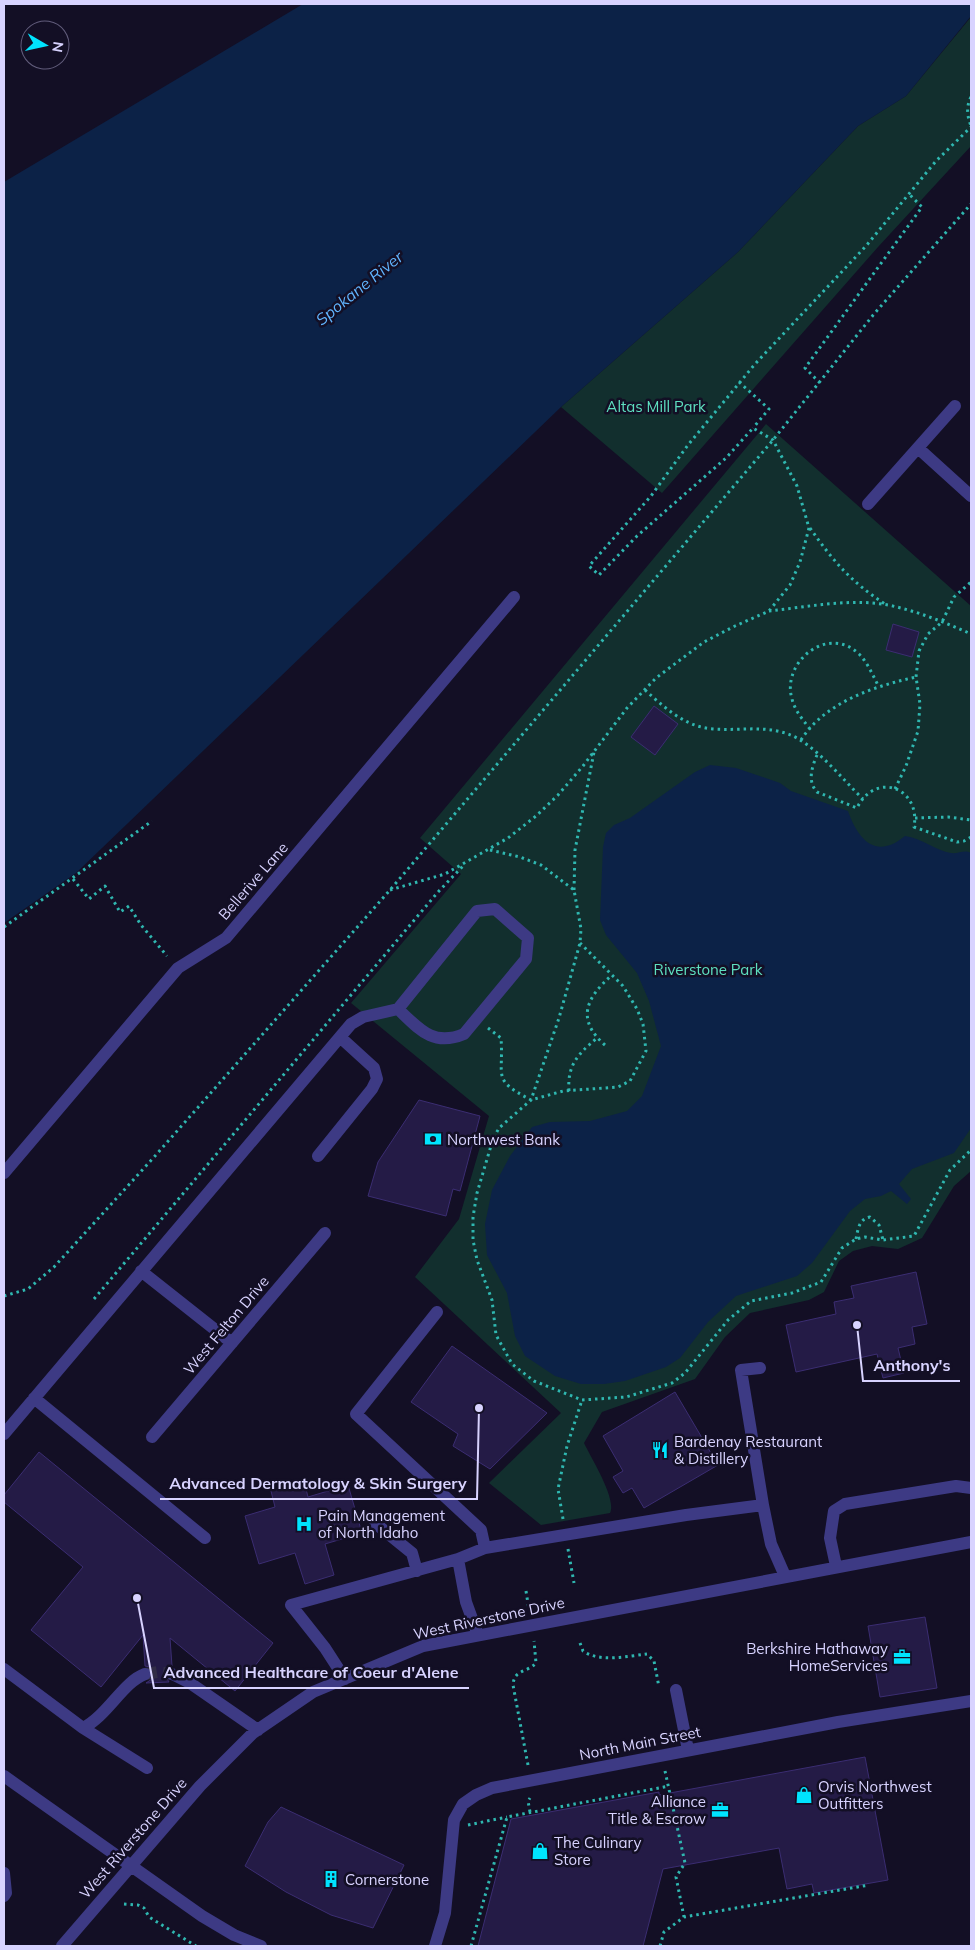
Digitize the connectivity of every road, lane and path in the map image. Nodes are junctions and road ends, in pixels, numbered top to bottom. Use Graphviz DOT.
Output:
graph roads {
  1 [pos="971,97"];
  2 [pos="971,126"];
  3 [pos="908,193"];
  4 [pos="971,204"];
  5 [pos="739,382"];
  6 [pos="820,382"];
  7 [pos="956,406"];
  8 [pos="753,428"];
  9 [pos="773,440"];
  10 [pos="918,448"];
  11 [pos="971,496"];
  12 [pos="868,504"];
  13 [pos="809,528"];
  14 [pos="971,582"];
  15 [pos="514,597"];
  16 [pos="886,605"];
  17 [pos="768,611"];
  18 [pos="942,622"];
  19 [pos="971,634"];
  20 [pos="916,677"];
  21 [pos="879,687"];
  22 [pos="645,690"];
  23 [pos="810,729"];
  24 [pos="802,740"];
  25 [pos="594,751"];
  26 [pos="817,755"];
  27 [pos="895,789"];
  28 [pos="863,798"];
  29 [pos="915,818"];
  30 [pos="971,820"];
  31 [pos="152,821"];
  32 [pos="971,837"];
  33 [pos="490,850"];
  34 [pos="465,864"];
  35 [pos="73,879"];
  36 [pos="390,890"];
  37 [pos="574,890"];
  38 [pos="4,927"];
  39 [pos="580,943"];
  40 [pos="178,968"];
  41 [pos="612,975"];
  42 [pos="398,1009"];
  43 [pos="477,1019"];
  44 [pos="340,1037"];
  45 [pos="597,1038"];
  46 [pos="605,1045"];
  47 [pos="569,1091"];
  48 [pos="531,1100"];
  49 [pos="971,1150"];
  50 [pos="318,1156"];
  51 [pos="4,1173"];
  52 [pos="325,1233"];
  53 [pos="856,1239"];
  54 [pos="882,1240"];
  55 [pos="142,1272"];
  56 [pos="4,1296"];
  57 [pos="94,1299"];
  58 [pos="437,1312"];
  59 [pos="232,1343"];
  60 [pos="760,1368"];
  61 [pos="34,1398"];
  62 [pos="582,1400"];
  63 [pos="4,1434"];
  64 [pos="152,1437"];
  65 [pos="971,1488"];
  66 [pos="764,1505"];
  67 [pos="375,1523"];
  68 [pos="565,1536"];
  69 [pos="205,1538"];
  70 [pos="971,1542"];
  71 [pos="485,1548"];
  72 [pos="458,1559"];
  73 [pos="836,1566"];
  74 [pos="417,1571"];
  75 [pos="785,1576"];
  76 [pos="574,1583"];
  77 [pos="526,1591"];
  78 [pos="531,1625"];
  79 [pos="478,1635"];
  80 [pos="4,1669"];
  81 [pos="145,1674"];
  82 [pos="172,1674"];
  83 [pos="346,1679"];
  84 [pos="676,1690"];
  85 [pos="971,1701"];
  86 [pos="83,1728"];
  87 [pos="258,1730"];
  88 [pos="688,1750"];
  89 [pos="147,1768"];
  90 [pos="4,1776"];
  91 [pos="530,1780"];
  92 [pos="669,1786"];
  93 [pos="530,1812"];
  94 [pos="507,1817"];
  95 [pos="453,1829"];
  96 [pos="130,1866"];
  97 [pos="4,1873"];
  98 [pos="869,1885"];
  99 [pos="4,1896"];
  100 [pos="124,1904"];
  101 [pos="62,1946"];
  102 [pos="196,1946"];
  103 [pos="261,1946"];
  104 [pos="435,1946"];
  105 [pos="471,1946"];
  106 [pos="660,1946"];
  1 -- 2 [label="path"];
  2 -- 3 [label="path"];
  3 -- 5 [label="path"];
  3 -- 6 [label="path"];
  4 -- 6 [label="path"];
  5 -- 8 [label="path"];
  5 -- 8 [label="path"];
  6 -- 9 [label="path"];
  7 -- 10 [label="street"];
  8 -- 9 [label="path"];
  9 -- 13 [label="path"];
  9 -- 36 [label="path"];
  10 -- 11 [label="street"];
  10 -- 12 [label="street"];
  13 -- 16 [label="path"];
  13 -- 17 [label="path"];
  14 -- 18 [label="path"];
  15 -- 40 [label="street, Bellerive Lane"];
  16 -- 17 [label="path"];
  16 -- 18 [label="path"];
  17 -- 22 [label="path"];
  18 -- 19 [label="path"];
  18 -- 20 [label="path"];
  20 -- 21 [label="path"];
  20 -- 27 [label="path"];
  21 -- 23 [label="path"];
  21 -- 23 [label="path"];
  22 -- 24 [label="path"];
  22 -- 25 [label="path"];
  23 -- 24 [label="path"];
  24 -- 26 [label="path"];
  25 -- 33 [label="path"];
  25 -- 37 [label="path"];
  26 -- 28 [label="path"];
  26 -- 28 [label="path"];
  27 -- 28 [label="path"];
  27 -- 29 [label="path"];
  29 -- 30 [label="path"];
  29 -- 32 [label="path"];
  31 -- 35 [label="path"];
  33 -- 34 [label="path"];
  33 -- 37 [label="path"];
  34 -- 36 [label="path"];
  34 -- 57 [label="path"];
  35 -- 38 [label="path"];
  35 -- 40 [label="path"];
  36 -- 56 [label="path"];
  37 -- 39 [label="path"];
  39 -- 41 [label="path"];
  39 -- 48 [label="path"];
  40 -- 51 [label="street, Bellerive Lane"];
  41 -- 45 [label="path"];
  41 -- 47 [label="path"];
  42 -- 43 [label="street"];
  42 -- 43 [label="street"];
  42 -- 44 [label="street"];
  43 -- 48 [label="path"];
  44 -- 50 [label="street"];
  44 -- 55 [label="street"];
  45 -- 46 [label="path"];
  45 -- 47 [label="path"];
  47 -- 48 [label="path"];
  48 -- 62 [label="path"];
  49 -- 54 [label="path"];
  52 -- 59 [label="street, West Felton Drive"];
  53 -- 54 [label="path"];
  53 -- 54 [label="path"];
  53 -- 62 [label="path"];
  55 -- 59 [label="street"];
  55 -- 61 [label="street"];
  58 -- 71 [label="street"];
  59 -- 64 [label="street, West Felton Drive"];
  60 -- 66 [label="street"];
  61 -- 63 [label="street"];
  61 -- 69 [label="street"];
  62 -- 68 [label="path"];
  65 -- 73 [label="street"];
  66 -- 68 [label="street"];
  66 -- 75 [label="street"];
  67 -- 74 [label="street"];
  68 -- 71 [label="street"];
  68 -- 76 [label="path"];
  70 -- 73 [label="street, West Riverstone Drive"];
  71 -- 72 [label="street"];
  72 -- 74 [label="street"];
  72 -- 79 [label="street"];
  73 -- 75 [label="street, West Riverstone Drive"];
  74 -- 83 [label="street"];
  75 -- 78 [label="street, West Riverstone Drive"];
  77 -- 78 [label="path"];
  78 -- 79 [label="street, West Riverstone Drive"];
  78 -- 91 [label="path"];
  79 -- 83 [label="street, West Riverstone Drive"];
  80 -- 86 [label="street"];
  81 -- 86 [label="street"];
  82 -- 87 [label="street"];
  83 -- 87 [label="street, West Riverstone Drive"];
  84 -- 88 [label="street"];
  85 -- 88 [label="street, North Main Street"];
  86 -- 89 [label="street"];
  87 -- 96 [label="street, West Riverstone Drive"];
  88 -- 91 [label="street, North Main Street"];
  90 -- 96 [label="street"];
  91 -- 93 [label="path"];
  91 -- 95 [label="street, North Main Street"];
  92 -- 93 [label="path"];
  93 -- 94 [label="path"];
  94 -- 95 [label="path"];
  94 -- 105 [label="path"];
  95 -- 104 [label="street, North Main Street"];
  96 -- 101 [label="street, West Riverstone Drive"];
  96 -- 103 [label="street"];
  97 -- 99 [label="street"];
  98 -- 106 [label="path"];
  100 -- 102 [label="path"];
}
